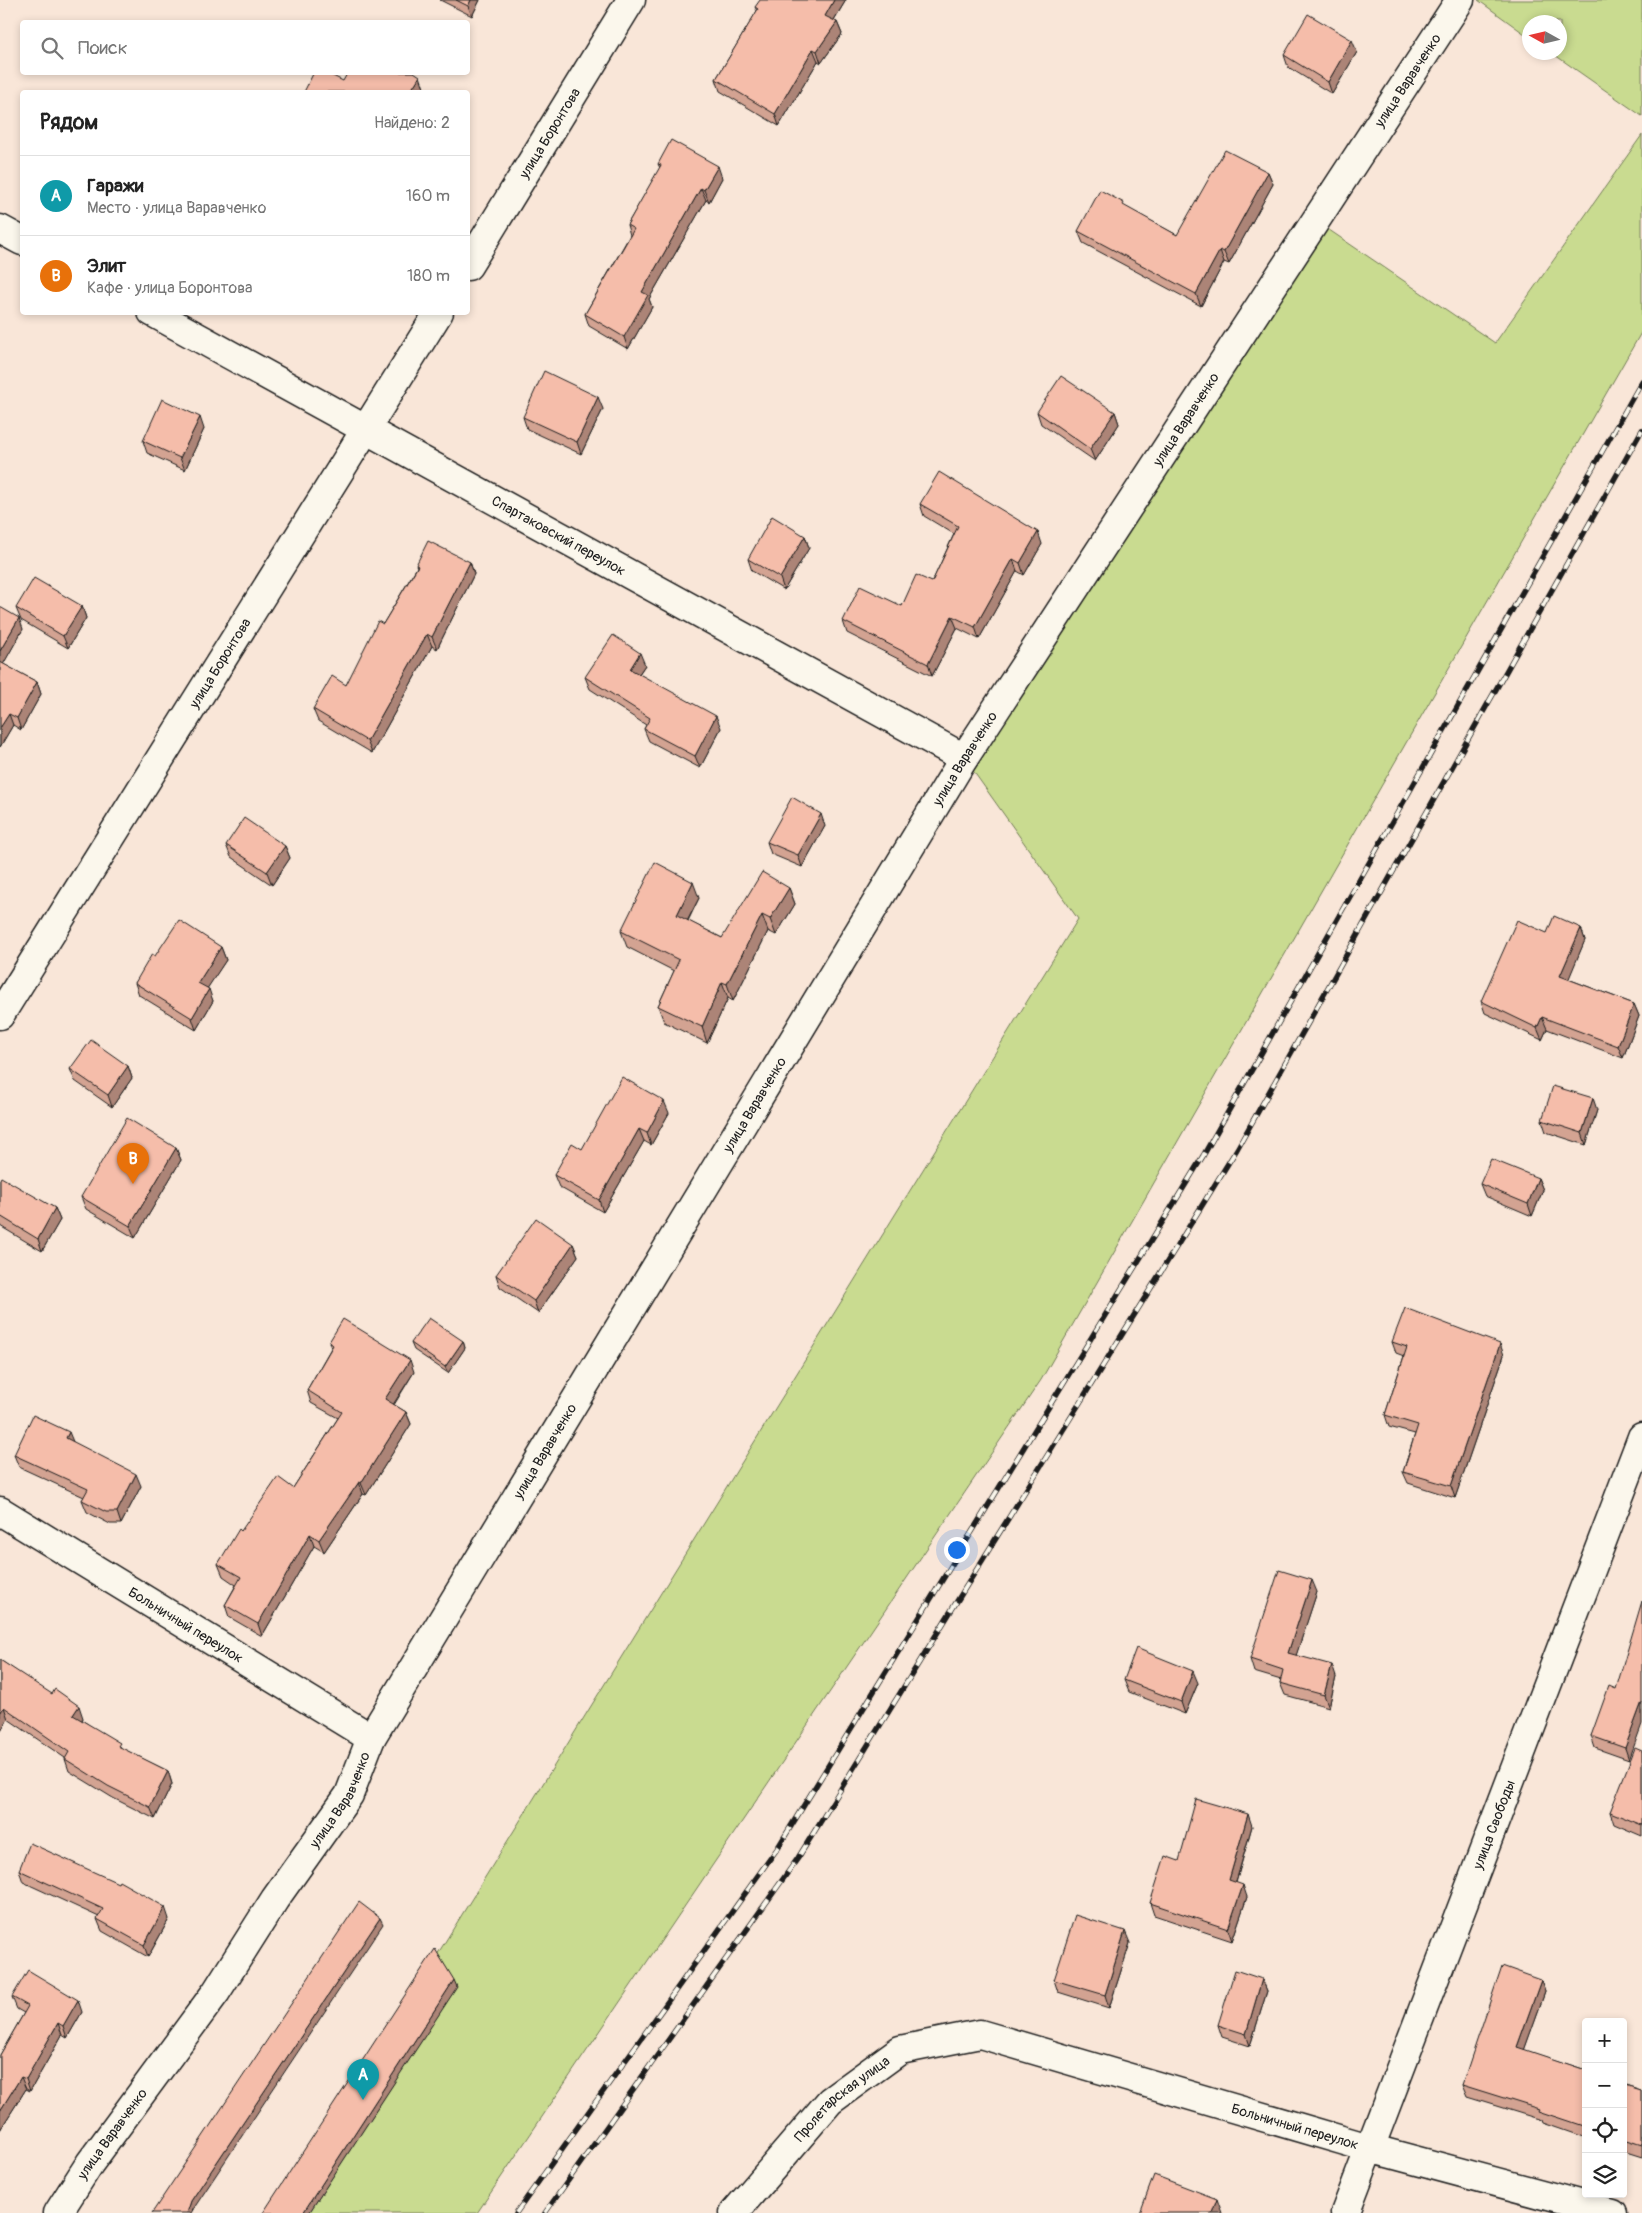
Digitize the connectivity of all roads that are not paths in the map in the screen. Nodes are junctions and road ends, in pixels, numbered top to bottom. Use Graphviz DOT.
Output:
graph roads {
  1 [pos="631,0"];
  2 [pos="1460,0"];
  3 [pos="0,229"];
  4 [pos="20,241"];
  5 [pos="470,263"];
  6 [pos="157,315"];
  7 [pos="437,315"];
  8 [pos="366,430"];
  9 [pos="964,758"];
  10 [pos="0,1014"];
  11 [pos="1642,1436"];
  12 [pos="0,1511"];
  13 [pos="371,1738"];
  14 [pos="980,2034"];
  15 [pos="1369,2148"];
  16 [pos="58,2213"];
  17 [pos="734,2213"];
  18 [pos="1345,2213"];
  19 [pos="1612,2213"];
  1 -- 5 [label="street, улица Боронтова"];
  2 -- 9 [label="street, улица Варавченко"];
  3 -- 4 [label="street"];
  6 -- 8 [label="street, Спартаковский переулок"];
  7 -- 8 [label="street, улица Боронтова"];
  8 -- 9 [label="street, Спартаковский переулок"];
  8 -- 10 [label="street, улица Боронтова"];
  9 -- 13 [label="street, улица Варавченко"];
  11 -- 15 [label="street, улица Свободы"];
  12 -- 13 [label="street, Больничный переулок"];
  13 -- 16 [label="street, улица Варавченко"];
  14 -- 15 [label="street, Больничный переулок"];
  14 -- 17 [label="street, Пролетарская улица"];
  15 -- 18 [label="street, улица Свободы"];
  15 -- 19 [label="street, Больничный переулок"];
}
